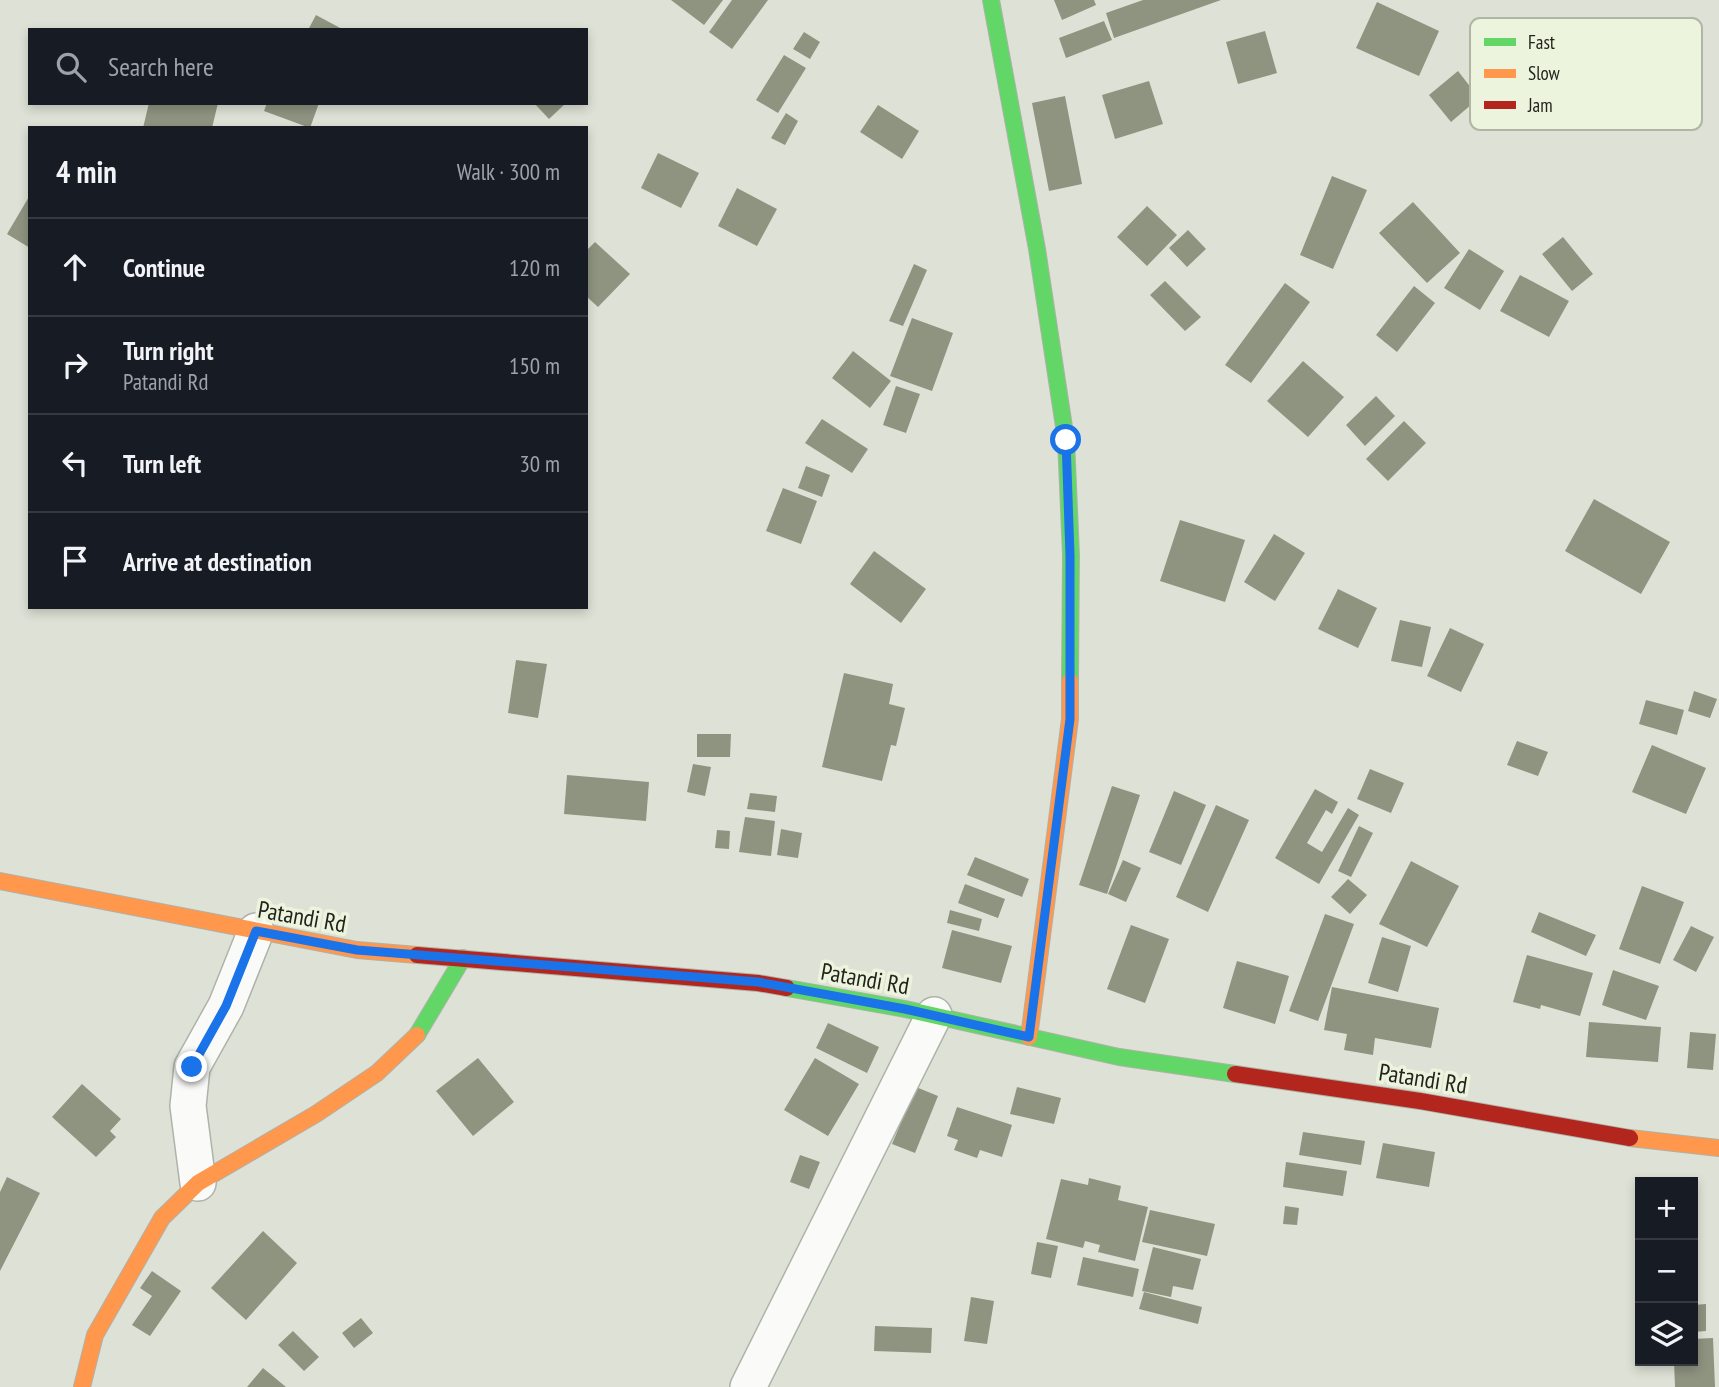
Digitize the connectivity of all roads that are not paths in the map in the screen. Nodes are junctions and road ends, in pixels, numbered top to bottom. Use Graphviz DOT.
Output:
graph roads {
  1 [pos="991,0"];
  2 [pos="0,880"];
  3 [pos="256,931"];
  4 [pos="463,958"];
  5 [pos="934,1015"];
  6 [pos="1029,1037"];
  7 [pos="1719,1148"];
  8 [pos="198,1183"];
  9 [pos="82,1387"];
  10 [pos="748,1387"];
  1 -- 6 [label="street"];
  2 -- 3 [label="street, Patandi Rd"];
  3 -- 4 [label="street, Patandi Rd"];
  3 -- 8 [label="street"];
  4 -- 5 [label="street, Patandi Rd"];
  4 -- 8 [label="street"];
  5 -- 6 [label="street, Patandi Rd"];
  5 -- 10 [label="street"];
  6 -- 7 [label="street, Patandi Rd"];
  8 -- 9 [label="street"];
}
